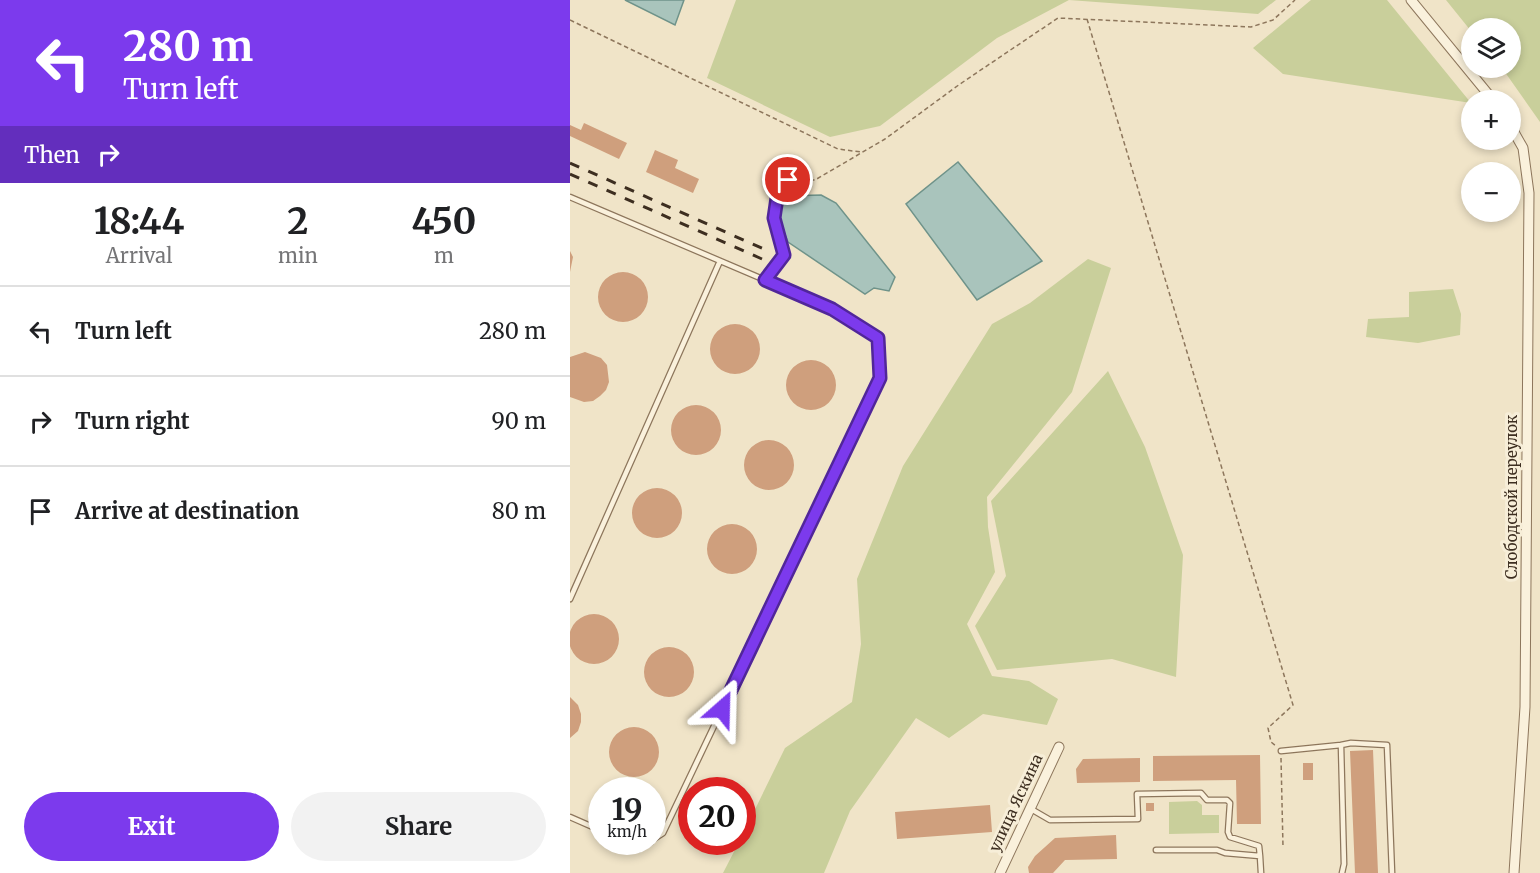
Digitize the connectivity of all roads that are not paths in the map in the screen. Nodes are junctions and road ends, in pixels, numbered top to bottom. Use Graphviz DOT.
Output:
graph roads {
  1 [pos="1412,0"];
  2 [pos="1485,90"];
  3 [pos="1521,144"];
  4 [pos="788,180"];
  5 [pos="570,197"];
  6 [pos="720,261"];
  7 [pos="765,280"];
  8 [pos="570,599"];
  9 [pos="1341,745"];
  10 [pos="1059,747"];
  11 [pos="1281,751"];
  12 [pos="1030,809"];
  13 [pos="570,817"];
  14 [pos="588,825"];
  15 [pos="666,827"];
  16 [pos="1155,850"];
  17 [pos="1260,856"];
  18 [pos="1000,873"];
  19 [pos="1261,873"];
  20 [pos="1342,873"];
  21 [pos="1392,873"];
  22 [pos="1514,873"];
  1 -- 2 [label="street"];
  3 -- 22 [label="street, Слободской переулок"];
  4 -- 7 [label="lane"];
  5 -- 6 [label="lane"];
  6 -- 7 [label="lane"];
  6 -- 8 [label="lane"];
  7 -- 15 [label="lane"];
  9 -- 11 [label="lane"];
  9 -- 20 [label="lane"];
  9 -- 21 [label="lane"];
  10 -- 12 [label="street, улица Яскина"];
  12 -- 17 [label="lane"];
  12 -- 18 [label="street, улица Яскина"];
  13 -- 14 [label="lane"];
  16 -- 17 [label="lane"];
  17 -- 19 [label="lane"];
}
